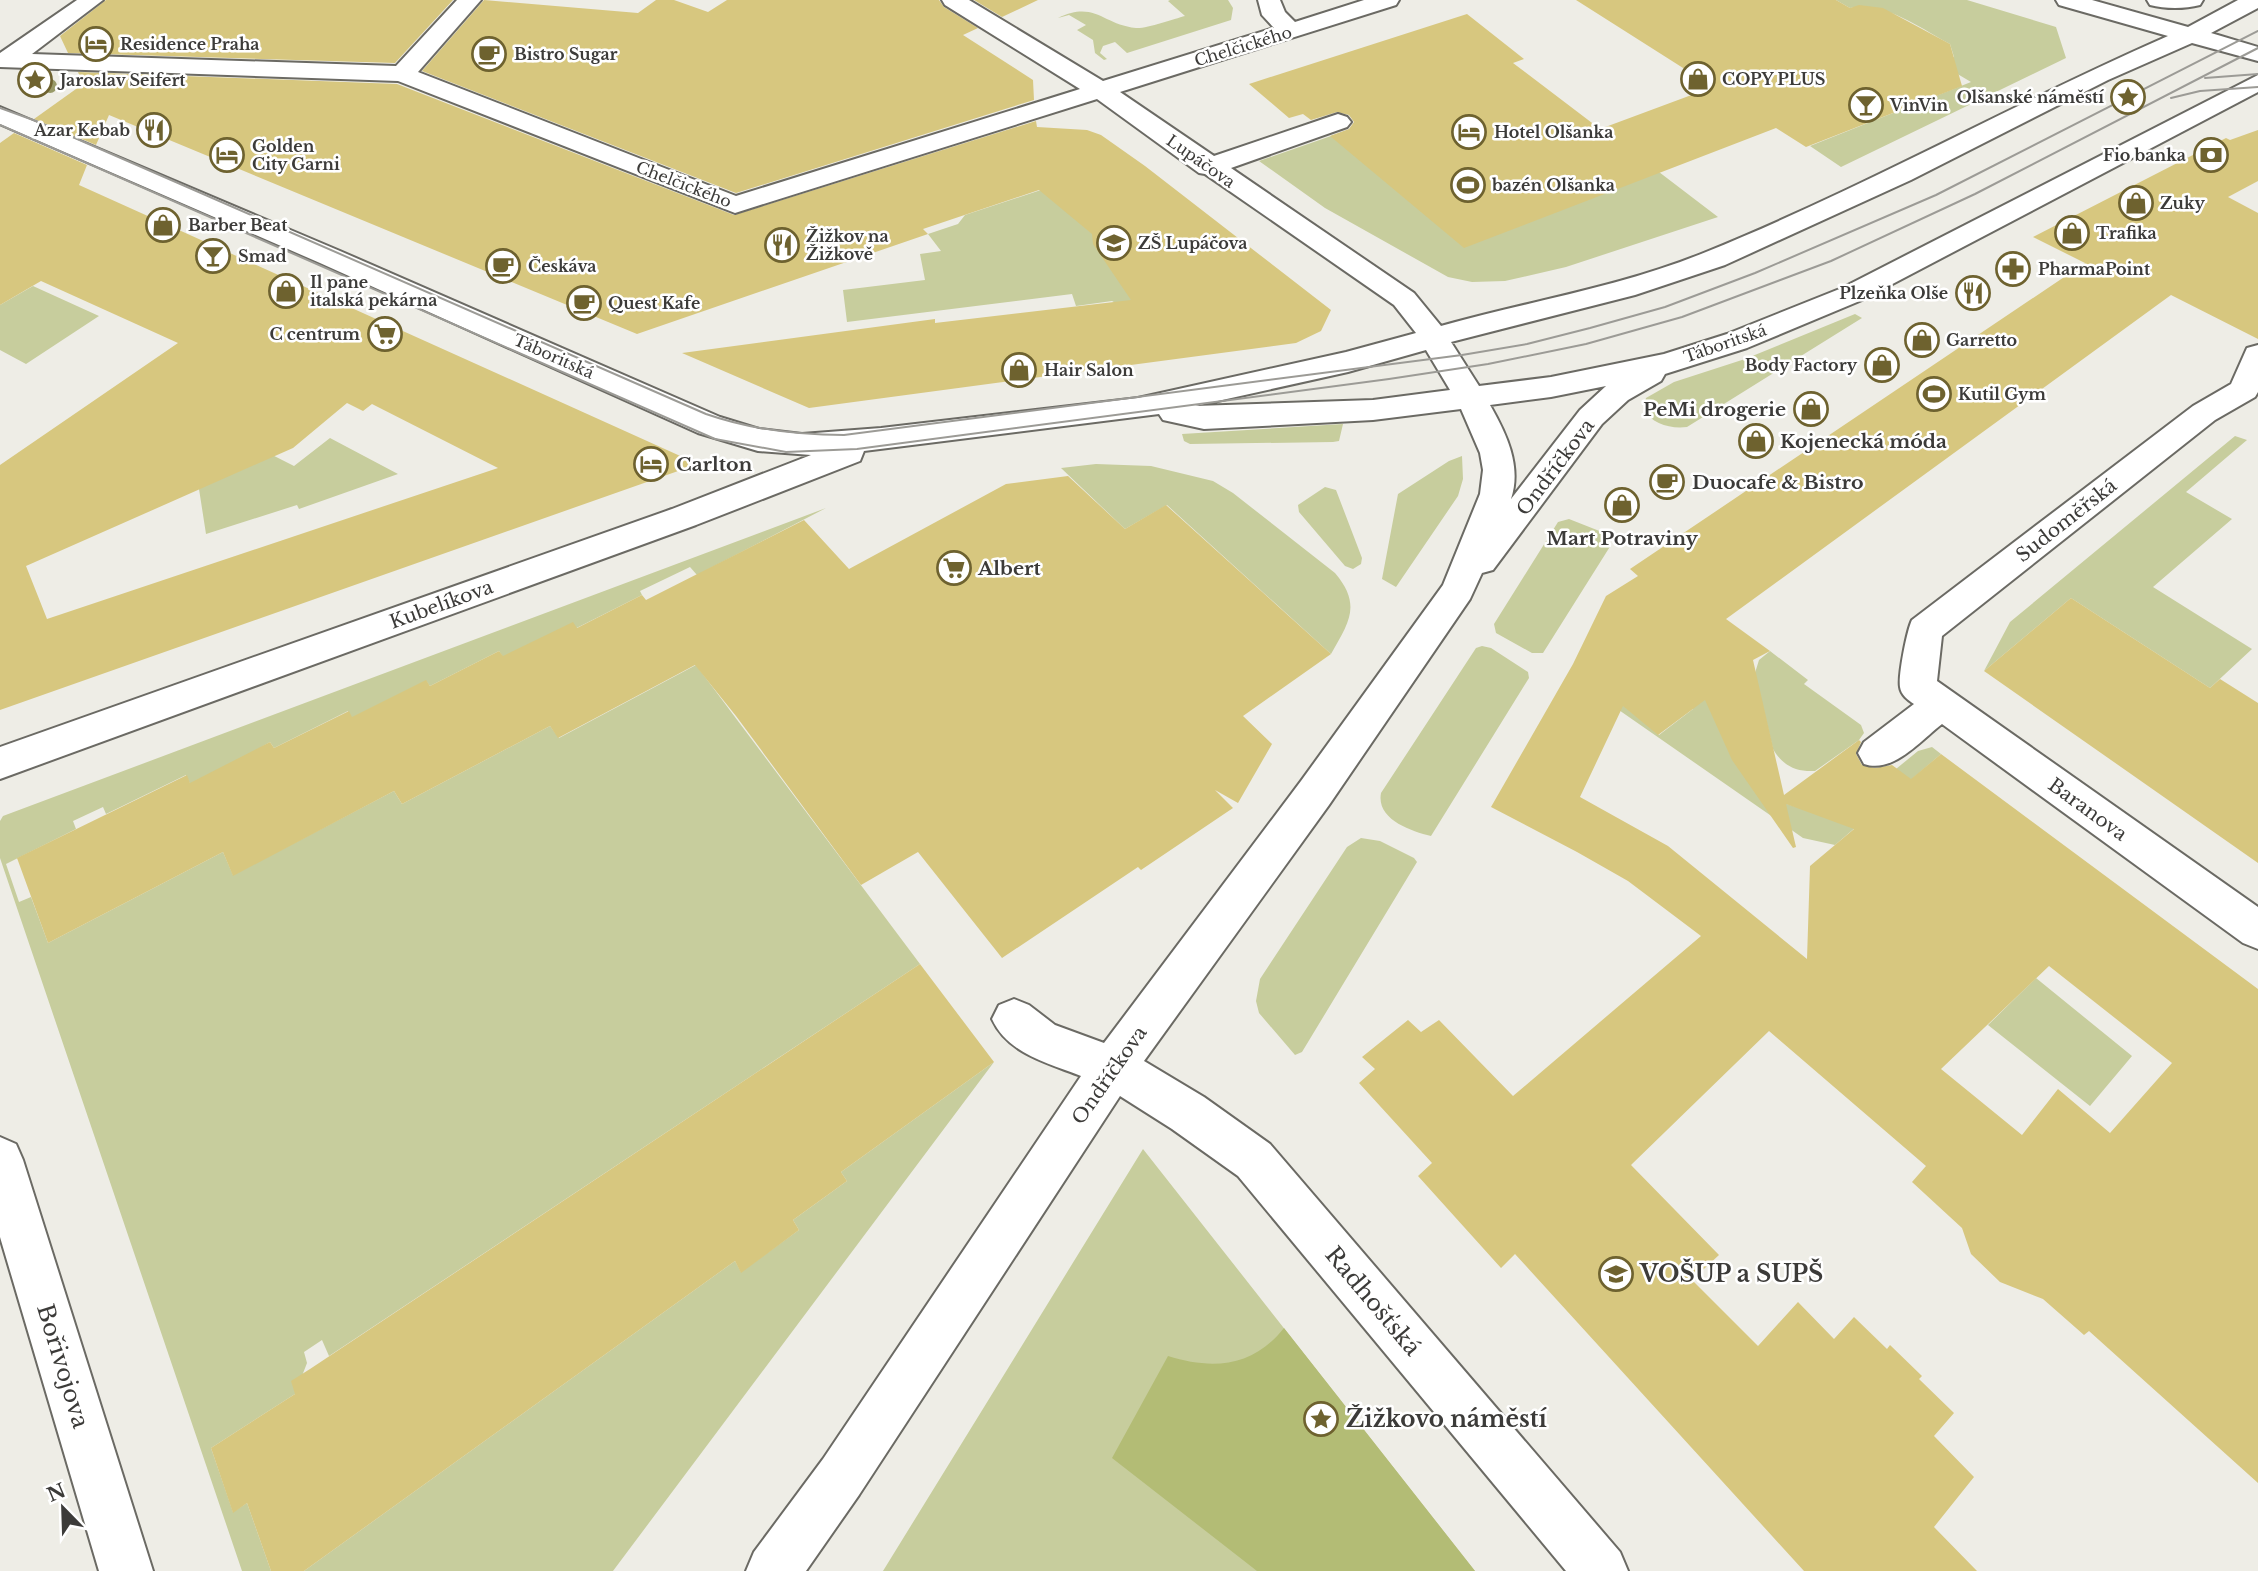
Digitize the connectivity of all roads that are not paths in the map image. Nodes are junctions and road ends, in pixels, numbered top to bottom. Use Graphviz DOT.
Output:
graph roads {
  1 [pos="92,0"];
  2 [pos="470,0"];
  3 [pos="953,0"];
  4 [pos="1269,0"];
  5 [pos="1388,0"];
  6 [pos="2052,0"];
  7 [pos="2067,0"];
  8 [pos="2158,0"];
  9 [pos="2192,0"];
  10 [pos="2255,0"];
  11 [pos="1291,31"];
  12 [pos="2190,35"];
  13 [pos="2258,54"];
  14 [pos="4,60"];
  15 [pos="402,74"];
  16 [pos="2099,75"];
  17 [pos="2258,82"];
  18 [pos="1100,90"];
  19 [pos="0,115"];
  20 [pos="1338,122"];
  21 [pos="1208,167"];
  22 [pos="1435,339"];
  23 [pos="2258,355"];
  24 [pos="1668,363"];
  25 [pos="2251,393"];
  26 [pos="1469,397"];
  27 [pos="1138,408"];
  28 [pos="881,439"];
  29 [pos="1458,590"];
  30 [pos="1930,695"];
  31 [pos="1877,753"];
  32 [pos="0,763"];
  33 [pos="2258,930"];
  34 [pos="1014,1019"];
  35 [pos="1113,1067"];
  36 [pos="0,1160"];
  37 [pos="125,1571"];
  38 [pos="774,1571"];
  39 [pos="1601,1571"];
  1 -- 14 [label="street"];
  2 -- 15 [label="street"];
  3 -- 18 [label="street, Lupáčova"];
  4 -- 11 [label="street"];
  5 -- 11 [label="street, Chelčického"];
  6 -- 16 [label="street"];
  7 -- 12 [label="street"];
  8 -- 9 [label="street"];
  10 -- 12 [label="street, Táboritská"];
  11 -- 18 [label="street, Chelčického"];
  12 -- 13 [label="street"];
  12 -- 16 [label="street, Táboritská"];
  14 -- 15 [label="street, Chelčického"];
  15 -- 18 [label="street, Chelčického"];
  16 -- 22 [label="street, Táboritská"];
  17 -- 24 [label="street, Táboritská"];
  18 -- 21 [label="street, Lupáčova"];
  19 -- 28 [label="street, Táboritská"];
  20 -- 21 [label="street"];
  21 -- 22 [label="street, Lupáčova"];
  22 -- 26 [label="street, Lupáčova"];
  22 -- 27 [label="street, Táboritská"];
  23 -- 25 [label="street"];
  24 -- 26 [label="street, Táboritská"];
  24 -- 29 [label="street, Ondříčkova"];
  25 -- 30 [label="street, Sudoměřská"];
  26 -- 27 [label="street, Táboritská"];
  26 -- 29 [label="street, Ondříčkova"];
  27 -- 28 [label="street, Táboritská"];
  28 -- 32 [label="street, Kubelíkova"];
  29 -- 35 [label="street, Ondříčkova"];
  30 -- 31 [label="street"];
  30 -- 33 [label="street, Baranova"];
  34 -- 35 [label="street, Radhošťská"];
  35 -- 38 [label="street, Ondříčkova"];
  35 -- 39 [label="street, Radhošťská"];
  36 -- 37 [label="street, Bořivojova"];
}
